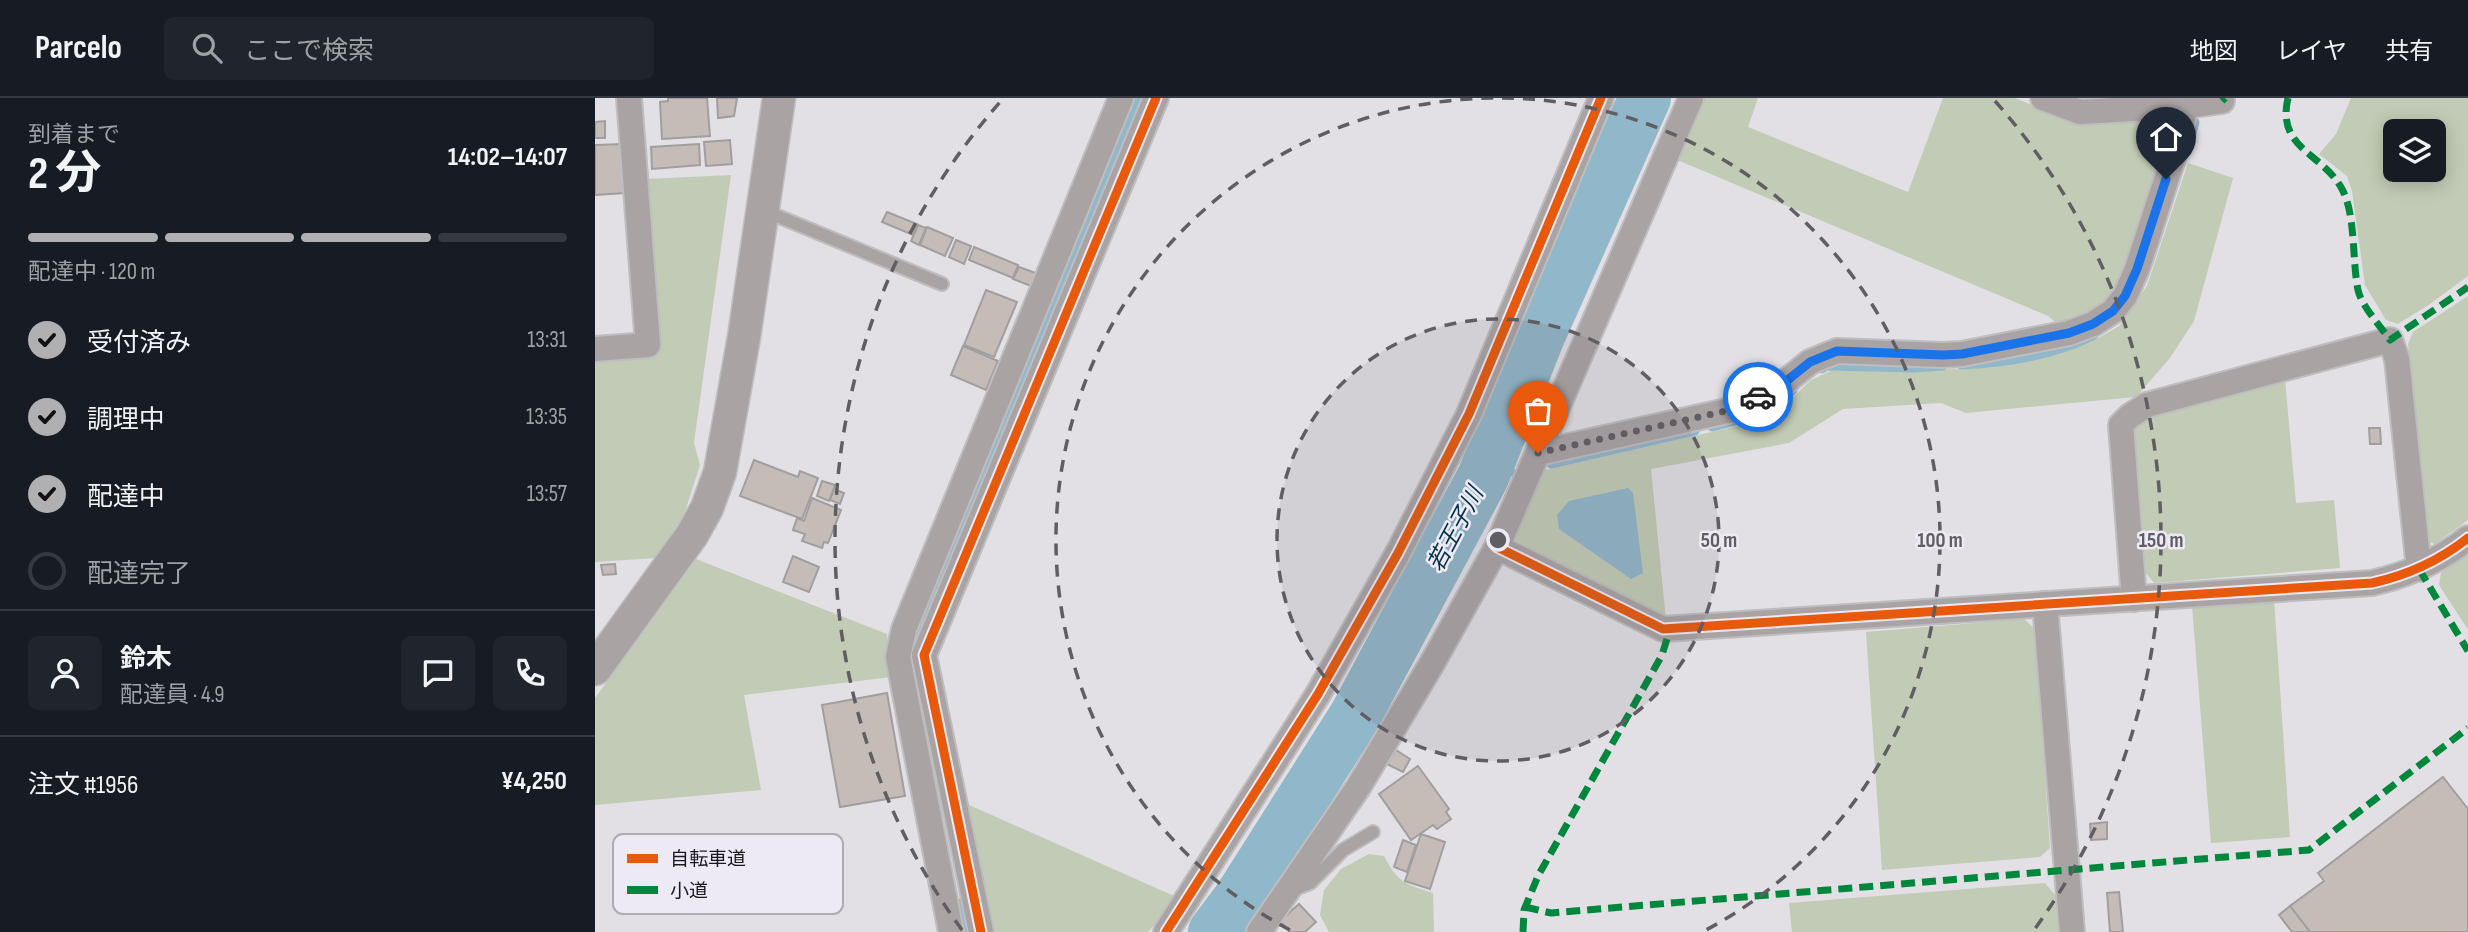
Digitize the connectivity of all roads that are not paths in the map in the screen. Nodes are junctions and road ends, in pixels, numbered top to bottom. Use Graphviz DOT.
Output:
graph roads {
  1 [pos="629,98"];
  2 [pos="779,98"];
  3 [pos="1121,98"];
  4 [pos="1156,98"];
  5 [pos="1601,98"];
  6 [pos="1691,98"];
  7 [pos="2043,98"];
  8 [pos="2222,101"];
  9 [pos="2187,102"];
  10 [pos="763,210"];
  11 [pos="942,284"];
  12 [pos="595,349"];
  13 [pos="1538,453"];
  14 [pos="2468,538"];
  15 [pos="1497,547"];
  16 [pos="2419,569"];
  17 [pos="2134,599"];
  18 [pos="2045,604"];
  19 [pos="595,669"];
  20 [pos="1373,832"];
  21 [pos="1285,892"];
  22 [pos="951,932"];
  23 [pos="981,932"];
  24 [pos="1166,932"];
  25 [pos="1259,932"];
  26 [pos="2072,932"];
  1 -- 12 [label="street"];
  2 -- 10 [label="street"];
  3 -- 22 [label="street"];
  4 -- 23 [label="street"];
  5 -- 24 [label="street"];
  6 -- 13 [label="street"];
  7 -- 9 [label="street"];
  8 -- 9 [label="street"];
  9 -- 13 [label="street"];
  10 -- 11 [label="lane"];
  10 -- 19 [label="street"];
  13 -- 15 [label="street"];
  14 -- 16 [label="street"];
  15 -- 18 [label="street"];
  15 -- 21 [label="street"];
  16 -- 17 [label="street"];
  16 -- 17 [label="street"];
  17 -- 18 [label="street"];
  18 -- 26 [label="street"];
  20 -- 21 [label="lane"];
  21 -- 25 [label="street"];
}
